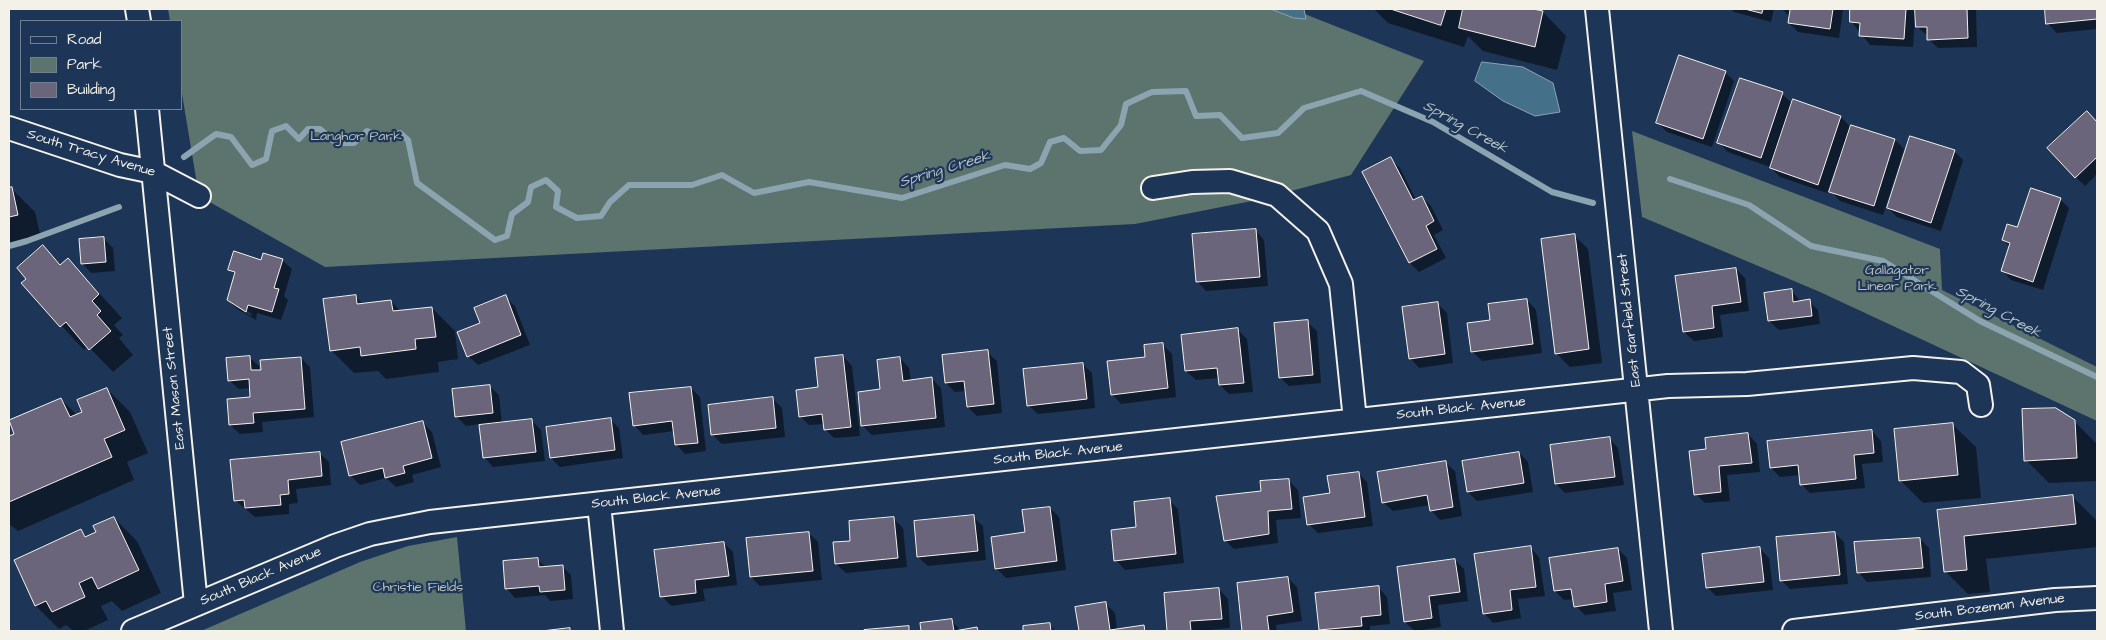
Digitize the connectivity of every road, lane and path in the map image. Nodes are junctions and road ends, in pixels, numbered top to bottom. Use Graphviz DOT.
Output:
graph roads {
  1 [pos="1597,9"];
  2 [pos="147,110"];
  3 [pos="9,128"];
  4 [pos="154,172"];
  5 [pos="1153,188"];
  6 [pos="199,196"];
  7 [pos="1637,390"];
  8 [pos="1981,405"];
  9 [pos="1355,420"];
  10 [pos="598,504"];
  11 [pos="2097,598"];
  12 [pos="196,604"];
  13 [pos="133,631"];
  14 [pos="612,631"];
  15 [pos="1661,631"];
  16 [pos="1794,631"];
  1 -- 7 [label="street, East Garfield Street"];
  2 -- 4 [label="street, East Mason Street"];
  3 -- 4 [label="street, South Tracy Avenue"];
  4 -- 6 [label="street, South Tracy Avenue"];
  4 -- 12 [label="street, East Mason Street"];
  5 -- 9 [label="street"];
  7 -- 8 [label="street, South Black Avenue"];
  7 -- 9 [label="street, South Black Avenue"];
  7 -- 15 [label="street, East Garfield Street"];
  9 -- 10 [label="street, South Black Avenue"];
  10 -- 12 [label="street, South Black Avenue"];
  10 -- 14 [label="street"];
  11 -- 16 [label="street, South Bozeman Avenue"];
  12 -- 13 [label="street, South Black Avenue"];
}
